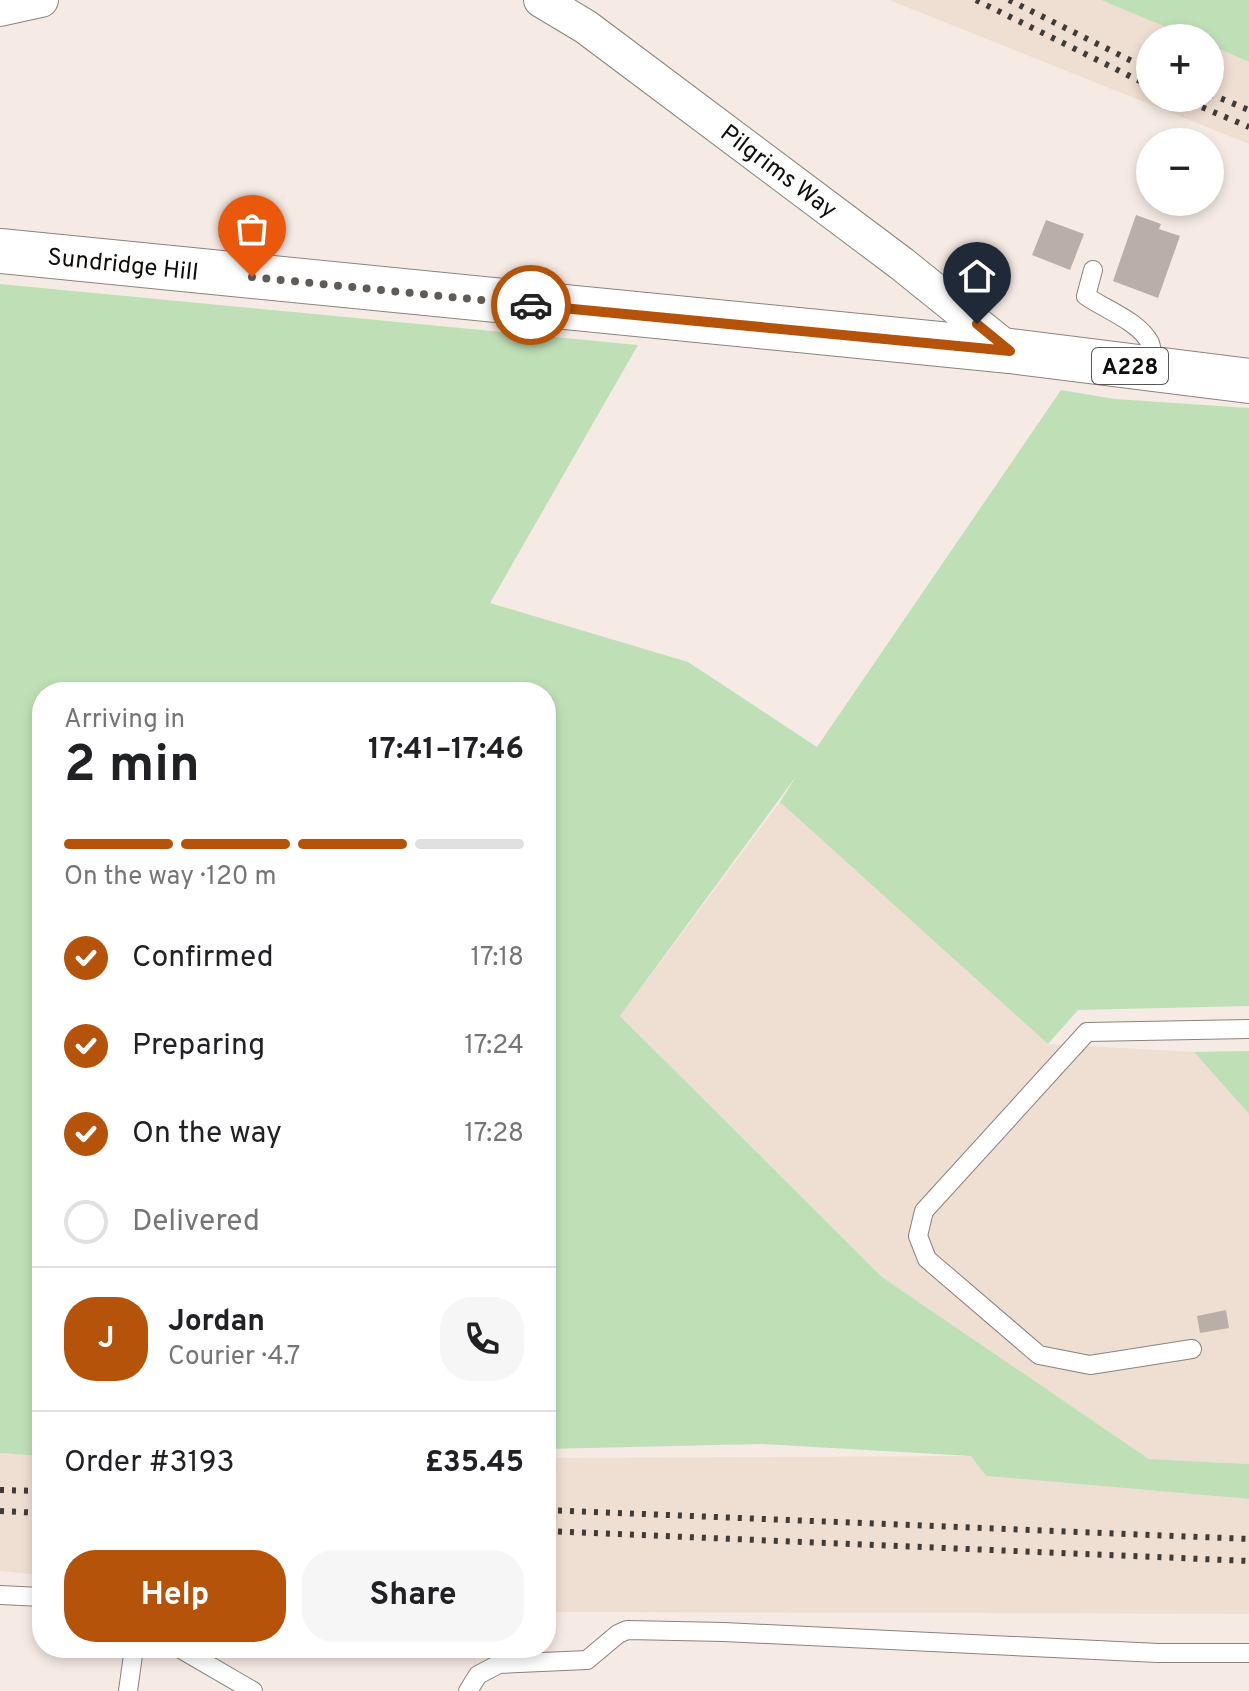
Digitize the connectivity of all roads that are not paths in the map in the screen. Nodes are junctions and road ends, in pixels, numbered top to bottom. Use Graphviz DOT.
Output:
graph roads {
  1 [pos="41,0"];
  2 [pos="541,0"];
  3 [pos="0,9"];
  4 [pos="0,251"];
  5 [pos="1093,270"];
  6 [pos="1010,351"];
  7 [pos="1148,369"];
  8 [pos="1249,381"];
  9 [pos="1249,1029"];
  10 [pos="1192,1349"];
  11 [pos="0,1595"];
  12 [pos="32,1597"];
  13 [pos="1249,1653"];
  14 [pos="133,1658"];
  15 [pos="196,1658"];
  16 [pos="128,1691"];
  17 [pos="253,1691"];
  18 [pos="468,1691"];
  1 -- 3 [label="street"];
  2 -- 6 [label="street, Pilgrims Way"];
  4 -- 6 [label="highway, Sundridge Hill / A228"];
  5 -- 7 [label="lane"];
  6 -- 7 [label="highway, Sundridge Hill / A228"];
  7 -- 8 [label="highway, Sundridge Hill / A228"];
  9 -- 10 [label="lane"];
  11 -- 12 [label="lane"];
  13 -- 18 [label="lane"];
  14 -- 16 [label="lane"];
  15 -- 17 [label="lane"];
}
